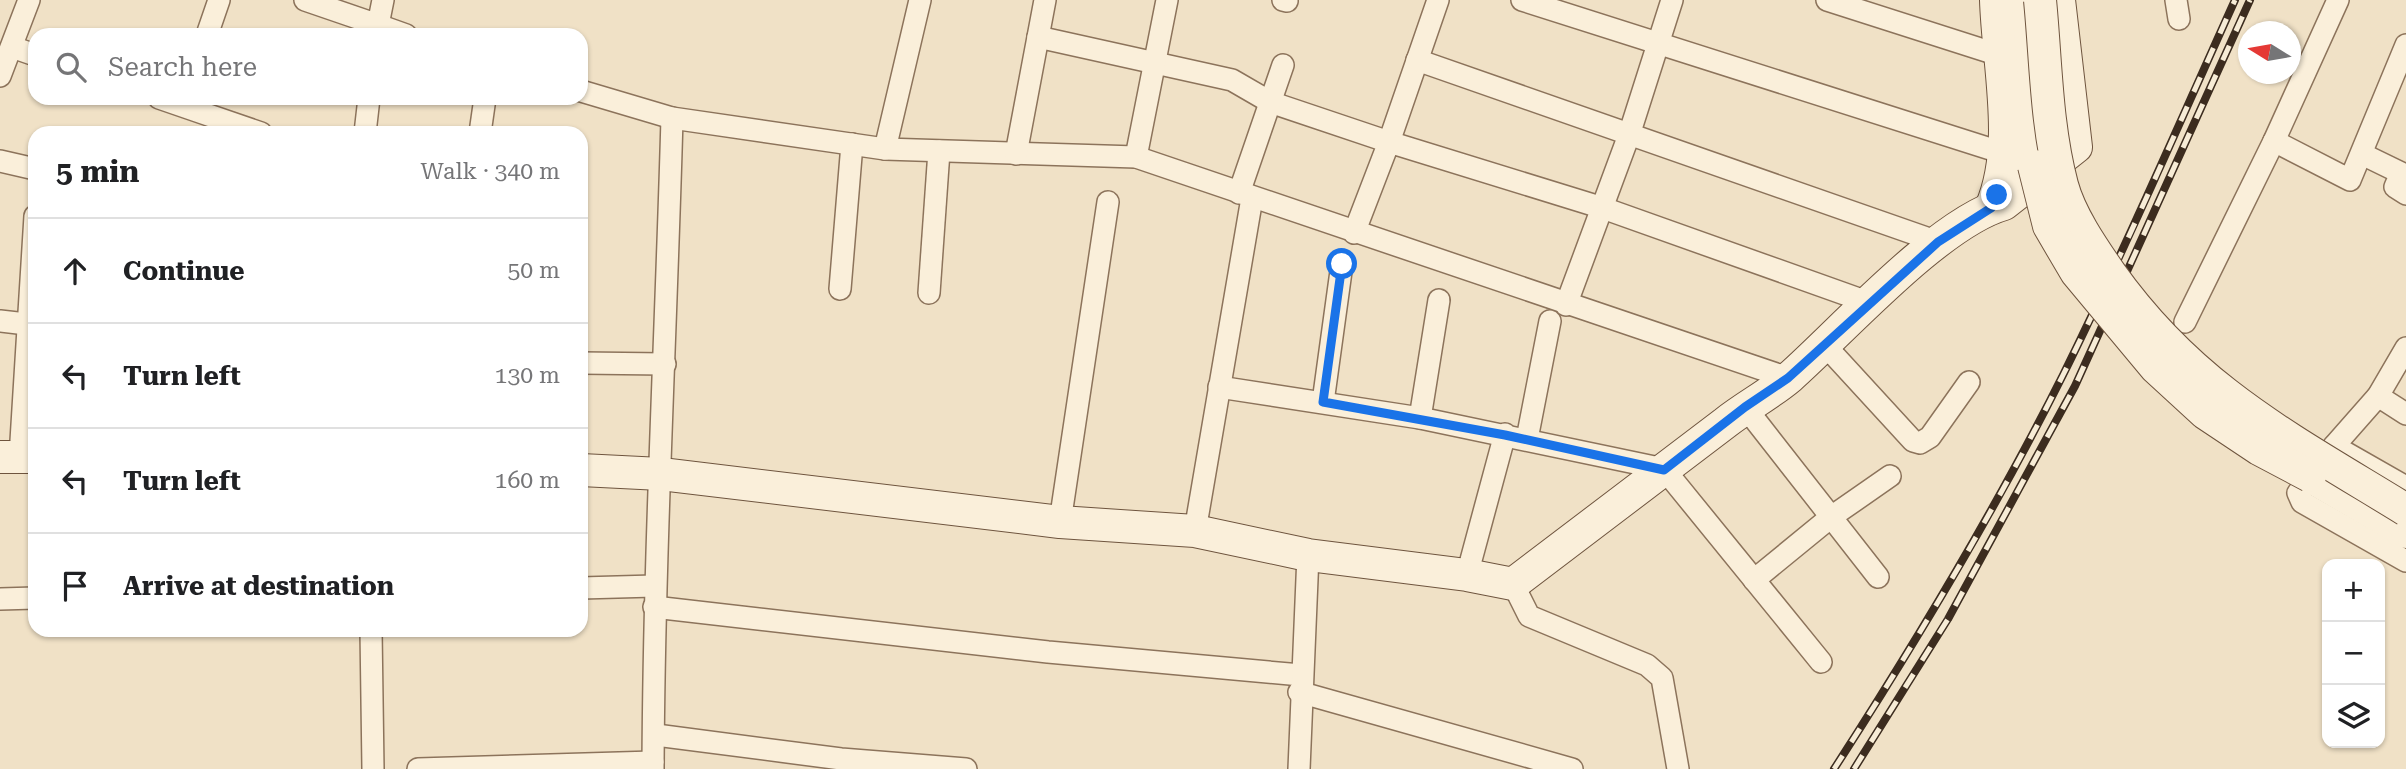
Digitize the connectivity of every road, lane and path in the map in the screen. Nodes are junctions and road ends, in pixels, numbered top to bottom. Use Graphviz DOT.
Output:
graph roads {
  1 [pos="29,0"];
  2 [pos="219,0"];
  3 [pos="305,0"];
  4 [pos="383,0"];
  5 [pos="920,0"];
  6 [pos="1045,0"];
  7 [pos="1167,0"];
  8 [pos="1438,0"];
  9 [pos="1522,0"];
  10 [pos="1672,0"];
  11 [pos="1827,0"];
  12 [pos="1996,0"];
  13 [pos="2022,0"];
  14 [pos="2040,0"];
  15 [pos="2059,0"];
  16 [pos="2337,0"];
  17 [pos="209,28"];
  18 [pos="372,28"];
  19 [pos="377,28"];
  20 [pos="1038,37"];
  21 [pos="1657,45"];
  22 [pos="2406,45"];
  23 [pos="12,47"];
  24 [pos="28,53"];
  25 [pos="1999,55"];
  26 [pos="1417,60"];
  27 [pos="1154,61"];
  28 [pos="1283,65"];
  29 [pos="0,76"];
  30 [pos="588,93"];
  31 [pos="1270,102"];
  32 [pos="191,105"];
  33 [pos="368,105"];
  34 [pos="484,105"];
  35 [pos="672,118"];
  36 [pos="243,126"];
  37 [pos="366,126"];
  38 [pos="481,126"];
  39 [pos="1629,135"];
  40 [pos="2274,141"];
  41 [pos="1389,142"];
  42 [pos="852,144"];
  43 [pos="885,149"];
  44 [pos="939,151"];
  45 [pos="2003,153"];
  46 [pos="1016,154"];
  47 [pos="2362,154"];
  48 [pos="1136,157"];
  49 [pos="0,161"];
  50 [pos="28,167"];
  51 [pos="2028,185"];
  52 [pos="2406,194"];
  53 [pos="1246,196"];
  54 [pos="1108,202"];
  55 [pos="1603,208"];
  56 [pos="1991,208"];
  57 [pos="1354,233"];
  58 [pos="1938,242"];
  59 [pos="1342,264"];
  60 [pos="840,289"];
  61 [pos="929,293"];
  62 [pos="1439,300"];
  63 [pos="1870,303"];
  64 [pos="1566,305"];
  65 [pos="0,321"];
  66 [pos="1550,321"];
  67 [pos="2185,322"];
  68 [pos="28,325"];
  69 [pos="1823,343"];
  70 [pos="2406,348"];
  71 [pos="28,355"];
  72 [pos="588,363"];
  73 [pos="665,364"];
  74 [pos="1788,378"];
  75 [pos="1969,382"];
  76 [pos="1219,387"];
  77 [pos="2378,396"];
  78 [pos="1323,402"];
  79 [pos="1745,407"];
  80 [pos="2406,414"];
  81 [pos="1420,418"];
  82 [pos="1505,435"];
  83 [pos="1527,439"];
  84 [pos="2334,446"];
  85 [pos="18,457"];
  86 [pos="588,470"];
  87 [pos="1664,470"];
  88 [pos="661,474"];
  89 [pos="1890,476"];
  90 [pos="2406,487"];
  91 [pos="2406,510"];
  92 [pos="1831,517"];
  93 [pos="1060,522"];
  94 [pos="1195,531"];
  95 [pos="2406,532"];
  96 [pos="1308,555"];
  97 [pos="2406,561"];
  98 [pos="1467,575"];
  99 [pos="1878,577"];
  100 [pos="1754,580"];
  101 [pos="1513,584"];
  102 [pos="588,589"];
  103 [pos="654,597"];
  104 [pos="28,598"];
  105 [pos="0,599"];
  106 [pos="371,637"];
  107 [pos="1821,662"];
  108 [pos="1300,684"];
  109 [pos="656,736"];
  110 [pos="841,764"];
  111 [pos="653,766"];
  112 [pos="373,769"];
  113 [pos="418,769"];
  114 [pos="966,769"];
  115 [pos="1298,769"];
  116 [pos="1572,769"];
  117 [pos="1678,769"];
  1 -- 23 [label="street"];
  2 -- 17 [label="street"];
  3 -- 18 [label="street"];
  4 -- 19 [label="street"];
  5 -- 43 [label="street"];
  6 -- 20 [label="street"];
  7 -- 27 [label="street"];
  8 -- 26 [label="street"];
  9 -- 21 [label="street"];
  10 -- 21 [label="street"];
  11 -- 25 [label="street"];
  12 -- 25 [label="street"];
  13 -- 95 [label="street, bridge"];
  14 -- 91 [label="street, bridge"];
  15 -- 51 [label="street"];
  16 -- 40 [label="street"];
  20 -- 27 [label="street"];
  20 -- 46 [label="street"];
  21 -- 39 [label="street"];
  21 -- 45 [label="street"];
  22 -- 47 [label="street"];
  23 -- 24 [label="street"];
  23 -- 29 [label="street"];
  25 -- 45 [label="street"];
  26 -- 39 [label="street"];
  26 -- 41 [label="street"];
  27 -- 31 [label="street"];
  27 -- 48 [label="street"];
  28 -- 31 [label="street"];
  30 -- 35 [label="street"];
  31 -- 41 [label="street"];
  31 -- 53 [label="street"];
  32 -- 36 [label="street"];
  33 -- 37 [label="street"];
  34 -- 38 [label="street"];
  35 -- 42 [label="street"];
  35 -- 73 [label="street"];
  39 -- 55 [label="street"];
  39 -- 58 [label="street"];
  40 -- 47 [label="street"];
  40 -- 67 [label="street"];
  41 -- 55 [label="street"];
  41 -- 57 [label="street"];
  42 -- 43 [label="street"];
  42 -- 60 [label="street"];
  43 -- 44 [label="street"];
  44 -- 46 [label="street"];
  44 -- 61 [label="street"];
  45 -- 51 [label="street"];
  45 -- 56 [label="street"];
  46 -- 48 [label="street"];
  47 -- 52 [label="street"];
  48 -- 53 [label="street"];
  49 -- 50 [label="street"];
  51 -- 56 [label="street"];
  53 -- 57 [label="street"];
  53 -- 76 [label="street"];
  54 -- 93 [label="street"];
  55 -- 63 [label="street"];
  55 -- 64 [label="street"];
  56 -- 58 [label="street"];
  57 -- 64 [label="street"];
  58 -- 63 [label="street"];
  59 -- 78 [label="street"];
  62 -- 81 [label="street"];
  63 -- 69 [label="street"];
  64 -- 74 [label="street"];
  65 -- 68 [label="street"];
  66 -- 83 [label="street"];
  69 -- 74 [label="street"];
  69 -- 75 [label="street"];
  70 -- 77 [label="street"];
  71 -- 85 [label="street"];
  72 -- 73 [label="street"];
  73 -- 88 [label="street"];
  74 -- 79 [label="street"];
  76 -- 78 [label="street"];
  76 -- 94 [label="street"];
  77 -- 80 [label="street"];
  77 -- 84 [label="street"];
  78 -- 81 [label="street"];
  79 -- 87 [label="street"];
  79 -- 92 [label="street"];
  81 -- 82 [label="street"];
  82 -- 83 [label="street"];
  82 -- 98 [label="street"];
  83 -- 87 [label="street"];
  84 -- 90 [label="street"];
  84 -- 97 [label="street"];
  86 -- 88 [label="street"];
  87 -- 100 [label="street"];
  87 -- 101 [label="street"];
  88 -- 93 [label="street"];
  88 -- 103 [label="street"];
  89 -- 92 [label="street"];
  92 -- 99 [label="street"];
  92 -- 100 [label="street"];
  93 -- 94 [label="street"];
  94 -- 96 [label="street"];
  96 -- 98 [label="street"];
  96 -- 108 [label="street"];
  98 -- 101 [label="street"];
  100 -- 107 [label="street"];
  101 -- 117 [label="street"];
  102 -- 103 [label="street"];
  103 -- 108 [label="street"];
  103 -- 109 [label="street"];
  104 -- 105 [label="street"];
  106 -- 112 [label="street"];
  108 -- 115 [label="street"];
  108 -- 116 [label="street"];
  109 -- 110 [label="street"];
  109 -- 111 [label="street"];
  110 -- 114 [label="street"];
  111 -- 113 [label="street"];
}
